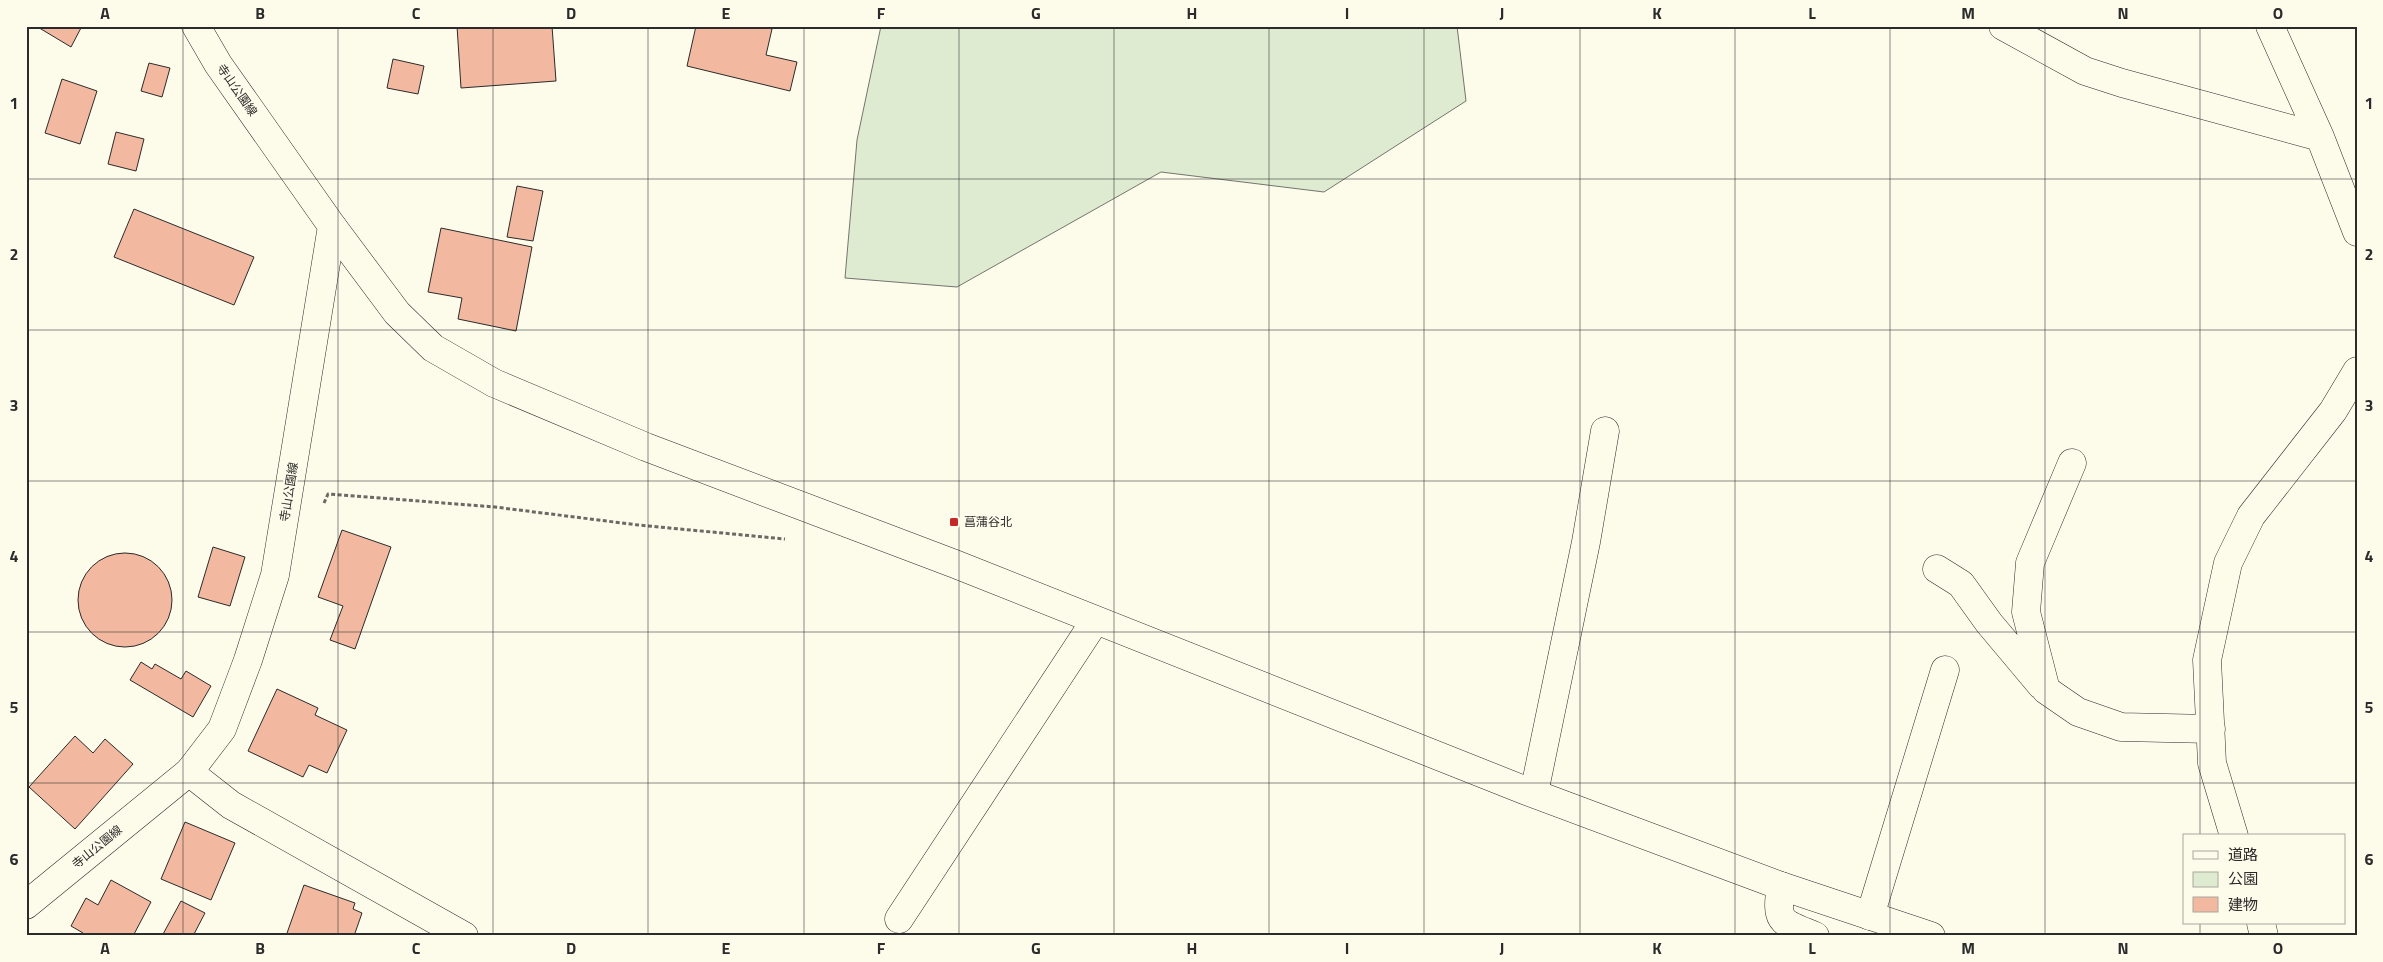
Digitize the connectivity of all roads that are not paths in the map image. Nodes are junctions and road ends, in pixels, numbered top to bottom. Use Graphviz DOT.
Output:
graph roads {
  1 [pos="196,26"];
  2 [pos="2003,26"];
  3 [pos="2270,26"];
  4 [pos="2320,137"];
  5 [pos="332,226"];
  6 [pos="2357,232"];
  7 [pos="2357,371"];
  8 [pos="1606,431"];
  9 [pos="2072,464"];
  10 [pos="1937,569"];
  11 [pos="1095,621"];
  12 [pos="1945,670"];
  13 [pos="2046,690"];
  14 [pos="2211,729"];
  15 [pos="189,772"];
  16 [pos="1534,793"];
  17 [pos="2233,834"];
  18 [pos="1781,886"];
  19 [pos="26,905"];
  20 [pos="1870,916"];
  21 [pos="899,919"];
  22 [pos="2260,924"];
  23 [pos="464,936"];
  24 [pos="1815,936"];
  25 [pos="1931,936"];
  26 [pos="2264,936"];
  1 -- 5 [label="street, 寺山公園線"];
  2 -- 4 [label="street"];
  3 -- 4 [label="street"];
  4 -- 6 [label="street"];
  5 -- 11 [label="street"];
  5 -- 15 [label="street, 寺山公園線"];
  7 -- 14 [label="street"];
  8 -- 16 [label="street"];
  9 -- 13 [label="street"];
  10 -- 13 [label="street"];
  11 -- 16 [label="street"];
  11 -- 21 [label="street"];
  12 -- 20 [label="street"];
  13 -- 14 [label="street"];
  14 -- 17 [label="street"];
  15 -- 19 [label="street, 寺山公園線"];
  15 -- 23 [label="street"];
  16 -- 18 [label="street"];
  18 -- 20 [label="street"];
  18 -- 24 [label="street"];
  20 -- 25 [label="street"];
  22 -- 26 [label="street"];
}
